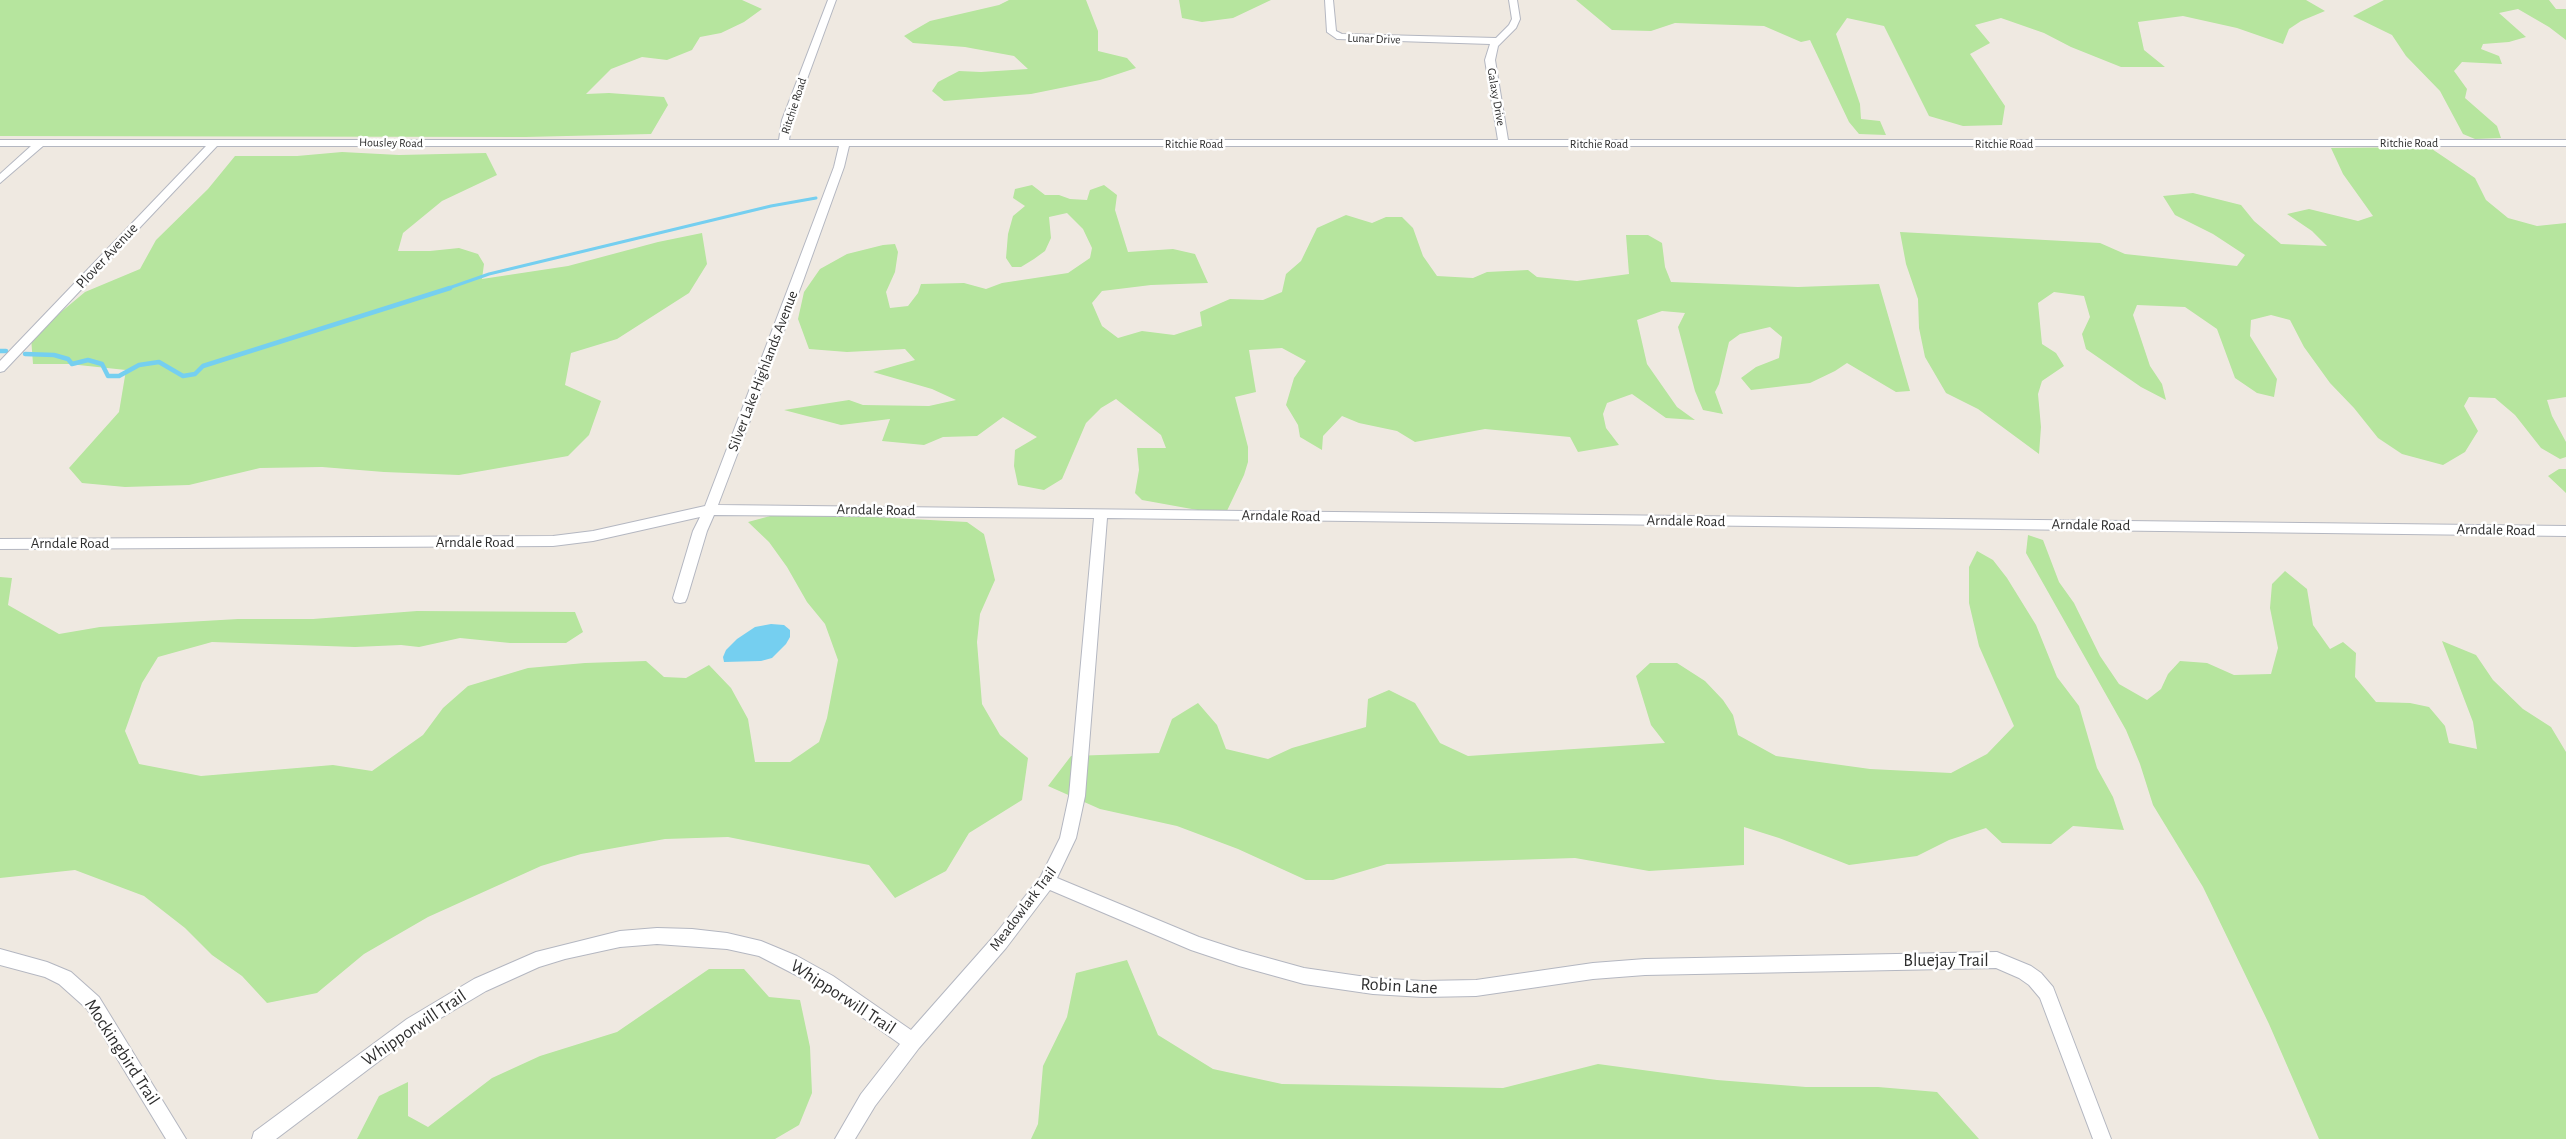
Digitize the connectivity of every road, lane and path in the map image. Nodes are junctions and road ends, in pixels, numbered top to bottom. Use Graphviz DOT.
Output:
graph roads {
  1 [pos="832,0"];
  2 [pos="1330,0"];
  3 [pos="1513,0"];
  4 [pos="1498,41"];
  5 [pos="0,143"];
  6 [pos="783,143"];
  7 [pos="2566,143"];
  8 [pos="40,144"];
  9 [pos="212,144"];
  10 [pos="845,144"];
  11 [pos="1504,144"];
  12 [pos="0,180"];
  13 [pos="0,368"];
  14 [pos="709,510"];
  15 [pos="1101,513"];
  16 [pos="2566,531"];
  17 [pos="0,544"];
  18 [pos="680,598"];
  19 [pos="1047,882"];
  20 [pos="0,957"];
  21 [pos="1767,964"];
  22 [pos="913,1042"];
  23 [pos="176,1139"];
  24 [pos="261,1139"];
  25 [pos="844,1139"];
  26 [pos="2102,1139"];
  1 -- 6 [label="street, Ritchie Road"];
  2 -- 4 [label="street, Lunar Drive"];
  3 -- 4 [label="street, Galaxy Drive"];
  4 -- 11 [label="street, Galaxy Drive"];
  5 -- 8 [label="street, Housley Road"];
  6 -- 9 [label="street, Housley Road"];
  6 -- 10 [label="street, Ritchie Road"];
  7 -- 11 [label="street, Ritchie Road"];
  8 -- 9 [label="street, Housley Road"];
  8 -- 12 [label="street"];
  9 -- 13 [label="street, Plover Avenue"];
  10 -- 11 [label="street, Ritchie Road"];
  10 -- 14 [label="street, Silver Lake Highlands Avenue"];
  14 -- 15 [label="street, Arndale Road"];
  14 -- 17 [label="street, Arndale Road"];
  14 -- 18 [label="street, Silver Lake Highlands Avenue"];
  15 -- 16 [label="street, Arndale Road"];
  15 -- 19 [label="street, Meadowlark Trail"];
  19 -- 21 [label="street, Robin Lane"];
  19 -- 22 [label="street, Meadowlark Trail"];
  20 -- 23 [label="street, Mockingbird Trail"];
  21 -- 26 [label="street, Bluejay Trail"];
  22 -- 24 [label="street, Whipporwill Trail"];
  22 -- 25 [label="street, Meadowlark Trail"];
}
